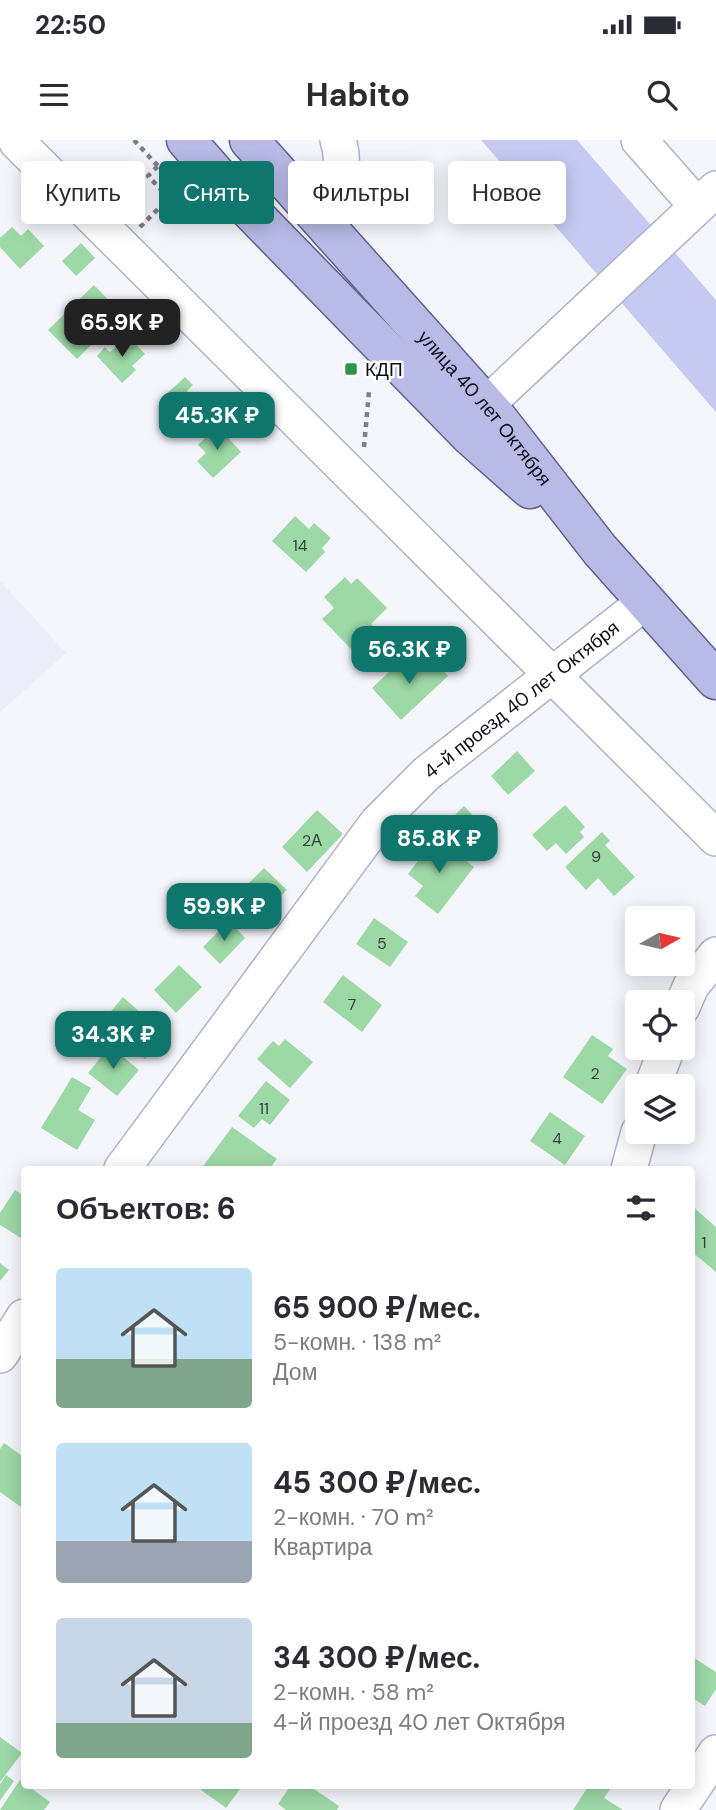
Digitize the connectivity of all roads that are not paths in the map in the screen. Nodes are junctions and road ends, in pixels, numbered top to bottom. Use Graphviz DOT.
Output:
graph roads {
  1 [pos="186,140"];
  2 [pos="249,140"];
  3 [pos="338,140"];
  4 [pos="639,140"];
  5 [pos="12,147"];
  6 [pos="342,161"];
  7 [pos="288,183"];
  8 [pos="706,198"];
  9 [pos="325,224"];
  10 [pos="486,405"];
  11 [pos="600,550"];
  12 [pos="645,602"];
  13 [pos="551,675"];
  14 [pos="716,680"];
  15 [pos="716,838"];
  16 [pos="716,955"];
  17 [pos="689,990"];
  18 [pos="636,1144"];
  19 [pos="124,1166"];
  20 [pos="630,1166"];
  21 [pos="21,1322"];
  22 [pos="0,1356"];
  23 [pos="716,1753"];
  24 [pos="695,1784"];
  25 [pos="692,1789"];
  26 [pos="678,1810"];
  1 -- 11 [label="main road"];
  2 -- 7 [label="main road, улица 40 лет Октября"];
  3 -- 6 [label="street"];
  4 -- 8 [label="street"];
  5 -- 13 [label="street"];
  8 -- 10 [label="street"];
  9 -- 10 [label="main road, улица 40 лет Октября"];
  10 -- 11 [label="main road, улица 40 лет Октября"];
  11 -- 12 [label="main road, улица 40 лет Октября"];
  12 -- 13 [label="street, 4-й проезд 40 лет Октября"];
  12 -- 14 [label="main road, улица 40 лет Октября"];
  13 -- 15 [label="street"];
  13 -- 19 [label="street, 4-й проезд 40 лет Октября"];
  16 -- 17 [label="street"];
  18 -- 20 [label="street"];
  21 -- 22 [label="street"];
  23 -- 24 [label="street"];
  25 -- 26 [label="street"];
}
